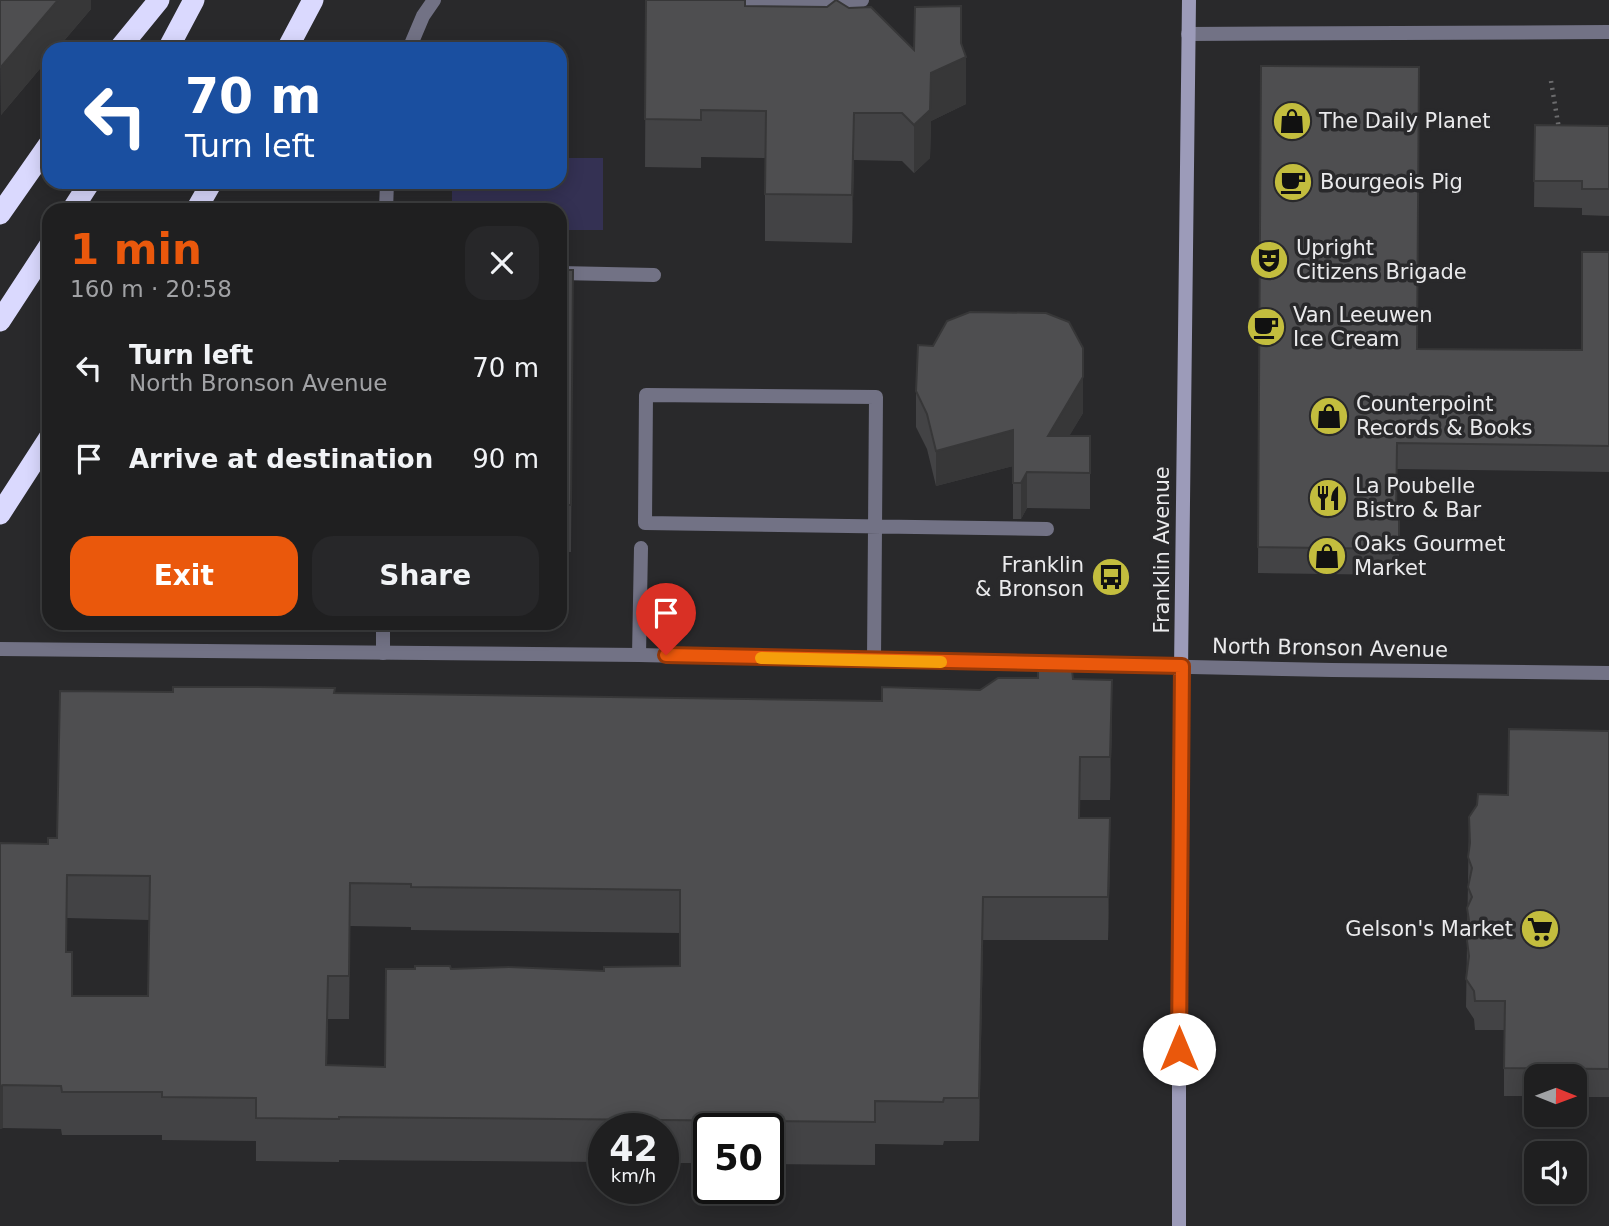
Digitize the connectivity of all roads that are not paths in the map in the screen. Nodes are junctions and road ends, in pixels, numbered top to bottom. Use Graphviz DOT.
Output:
graph roads {
  1 [pos="159,0"];
  2 [pos="194,0"];
  3 [pos="313,0"];
  4 [pos="434,0"];
  5 [pos="729,0"];
  6 [pos="862,0"];
  7 [pos="1189,0"];
  8 [pos="1609,32"];
  9 [pos="1188,34"];
  10 [pos="125,42"];
  11 [pos="172,42"];
  12 [pos="291,42"];
  13 [pos="412,42"];
  14 [pos="42,154"];
  15 [pos="0,214"];
  16 [pos="42,257"];
  17 [pos="567,273"];
  18 [pos="654,275"];
  19 [pos="0,321"];
  20 [pos="42,443"];
  21 [pos="42,449"];
  22 [pos="0,500"];
  23 [pos="0,514"];
  24 [pos="874,525"];
  25 [pos="1047,529"];
  26 [pos="641,548"];
  27 [pos="383,630"];
  28 [pos="0,649"];
  29 [pos="383,653"];
  30 [pos="639,655"];
  31 [pos="874,660"];
  32 [pos="1182,666"];
  33 [pos="1609,673"];
  34 [pos="1179,1226"];
  1 -- 10 [label="highway"];
  2 -- 11 [label="highway"];
  3 -- 12 [label="highway"];
  4 -- 13 [label="street"];
  5 -- 6 [label="street"];
  7 -- 9 [label="main road, Franklin Avenue"];
  8 -- 9 [label="street"];
  9 -- 32 [label="main road, Franklin Avenue"];
  14 -- 15 [label="highway"];
  16 -- 19 [label="highway"];
  17 -- 18 [label="street"];
  20 -- 22 [label="highway"];
  21 -- 23 [label="highway"];
  24 -- 24 [label="street"];
  24 -- 25 [label="street"];
  24 -- 31 [label="street"];
  26 -- 30 [label="street"];
  27 -- 29 [label="street"];
  28 -- 29 [label="street, North Bronson Avenue"];
  29 -- 30 [label="street, North Bronson Avenue"];
  30 -- 31 [label="street, North Bronson Avenue"];
  31 -- 32 [label="street, North Bronson Avenue"];
  32 -- 33 [label="street, North Bronson Avenue"];
  32 -- 34 [label="main road, Franklin Avenue"];
}
